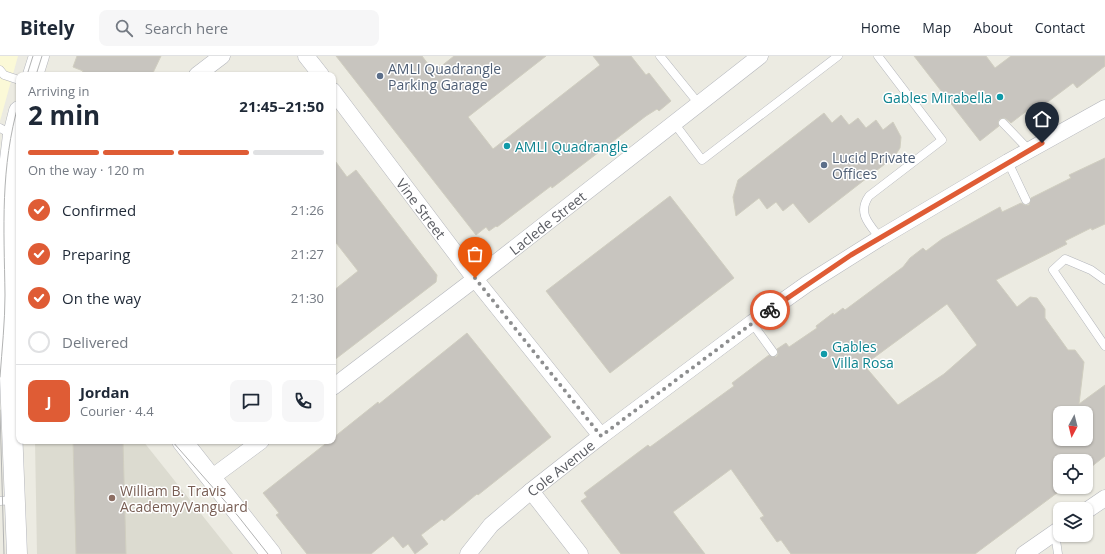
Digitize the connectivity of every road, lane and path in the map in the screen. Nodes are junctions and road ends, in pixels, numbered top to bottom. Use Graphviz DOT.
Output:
graph roads {
  1 [pos="39,56"];
  2 [pos="222,56"];
  3 [pos="306,56"];
  4 [pos="660,56"];
  5 [pos="760,56"];
  6 [pos="838,56"];
  7 [pos="878,56"];
  8 [pos="0,70"];
  9 [pos="34,72"];
  10 [pos="201,72"];
  11 [pos="319,72"];
  12 [pos="16,79"];
  13 [pos="336,95"];
  14 [pos="699,104"];
  15 [pos="1105,108"];
  16 [pos="16,116"];
  17 [pos="674,123"];
  18 [pos="1003,123"];
  19 [pos="7,132"];
  20 [pos="1029,150"];
  21 [pos="1008,162"];
  22 [pos="1026,200"];
  23 [pos="3,217"];
  24 [pos="880,238"];
  25 [pos="475,278"];
  26 [pos="1105,280"];
  27 [pos="752,323"];
  28 [pos="9,327"];
  29 [pos="1105,346"];
  30 [pos="773,352"];
  31 [pos="336,385"];
  32 [pos="601,436"];
  33 [pos="184,444"];
  34 [pos="258,444"];
  35 [pos="211,478"];
  36 [pos="531,491"];
  37 [pos="1105,498"];
  38 [pos="7,500"];
  39 [pos="1093,506"];
  40 [pos="1053,534"];
  41 [pos="1057,542"];
  42 [pos="17,554"];
  43 [pos="271,554"];
  44 [pos="468,554"];
  45 [pos="580,554"];
  46 [pos="1024,554"];
  47 [pos="1058,554"];
  1 -- 9 [label="street"];
  2 -- 10 [label="street"];
  3 -- 11 [label="street"];
  4 -- 14 [label="lane"];
  5 -- 14 [label="street, Laclede Street"];
  6 -- 17 [label="lane"];
  7 -- 24 [label="lane"];
  8 -- 12 [label="lane"];
  13 -- 25 [label="street, Vine Street"];
  14 -- 17 [label="street, Laclede Street"];
  15 -- 20 [label="street, Cole Avenue"];
  16 -- 19 [label="street"];
  17 -- 25 [label="street, Laclede Street"];
  18 -- 20 [label="lane"];
  19 -- 23 [label="street"];
  20 -- 21 [label="street, Cole Avenue"];
  21 -- 22 [label="lane"];
  21 -- 24 [label="street, Cole Avenue"];
  23 -- 28 [label="street"];
  24 -- 27 [label="street, Cole Avenue"];
  25 -- 31 [label="street, Laclede Street"];
  25 -- 32 [label="street, Vine Street"];
  26 -- 29 [label="lane"];
  27 -- 30 [label="lane"];
  27 -- 32 [label="street, Cole Avenue"];
  28 -- 38 [label="street"];
  32 -- 36 [label="street, Cole Avenue"];
  33 -- 35 [label="street"];
  34 -- 35 [label="street"];
  35 -- 43 [label="street"];
  36 -- 44 [label="street, Cole Avenue"];
  36 -- 45 [label="street"];
  37 -- 39 [label="street"];
  38 -- 42 [label="street"];
  40 -- 46 [label="street"];
  41 -- 47 [label="lane"];
}
